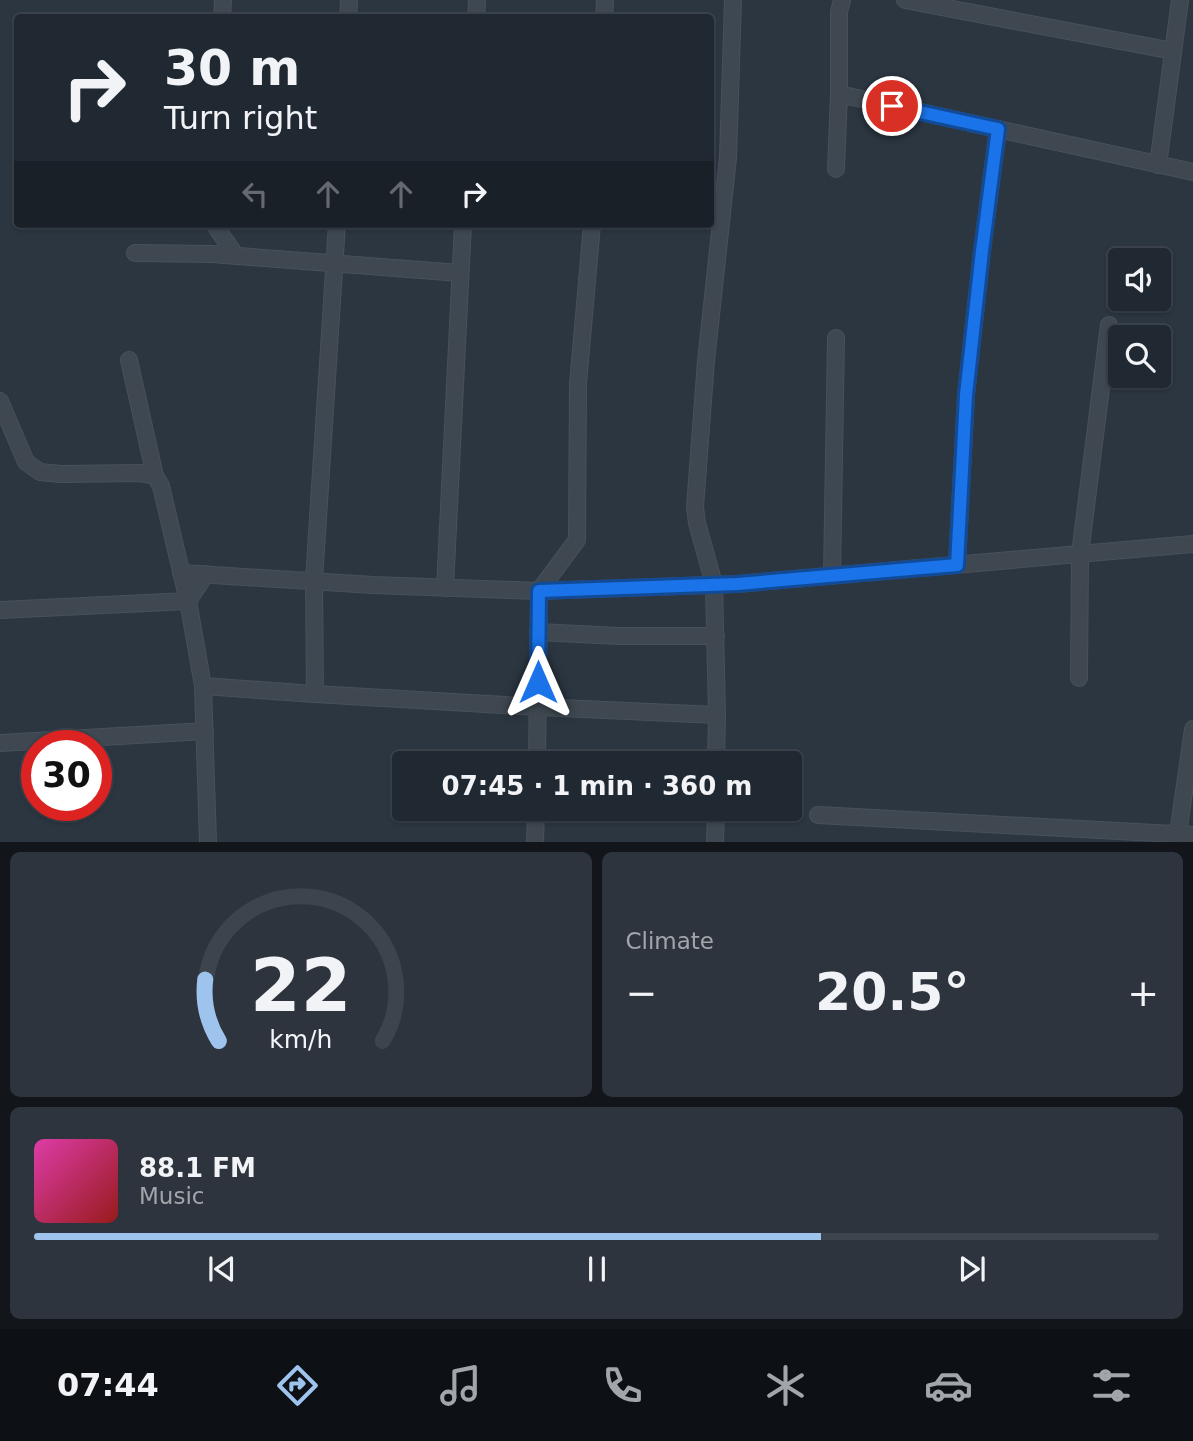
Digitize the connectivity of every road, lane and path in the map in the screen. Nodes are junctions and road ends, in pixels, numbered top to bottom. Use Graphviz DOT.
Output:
graph roads {
  1 [pos="733,0"];
  2 [pos="842,0"];
  3 [pos="905,0"];
  4 [pos="1180,0"];
  5 [pos="1173,51"];
  6 [pos="839,94"];
  7 [pos="998,129"];
  8 [pos="1158,165"];
  9 [pos="836,169"];
  10 [pos="1193,172"];
  11 [pos="213,228"];
  12 [pos="216,228"];
  13 [pos="337,228"];
  14 [pos="463,228"];
  15 [pos="592,228"];
  16 [pos="135,253"];
  17 [pos="212,254"];
  18 [pos="236,256"];
  19 [pos="334,264"];
  20 [pos="460,273"];
  21 [pos="1108,333"];
  22 [pos="836,338"];
  23 [pos="129,360"];
  24 [pos="0,401"];
  25 [pos="155,476"];
  26 [pos="1193,544"];
  27 [pos="1080,554"];
  28 [pos="957,565"];
  29 [pos="181,573"];
  30 [pos="206,574"];
  31 [pos="832,576"];
  32 [pos="314,580"];
  33 [pos="714,584"];
  34 [pos="445,588"];
  35 [pos="539,591"];
  36 [pos="188,601"];
  37 [pos="0,610"];
  38 [pos="538,632"];
  39 [pos="716,636"];
  40 [pos="1079,678"];
  41 [pos="203,687"];
  42 [pos="316,694"];
  43 [pos="538,707"];
  44 [pos="717,715"];
  45 [pos="1193,729"];
  46 [pos="205,731"];
  47 [pos="0,743"];
  48 [pos="537,751"];
  49 [pos="716,751"];
  50 [pos="818,815"];
  51 [pos="536,821"];
  52 [pos="716,821"];
  53 [pos="1186,835"];
  54 [pos="208,842"];
  55 [pos="535,842"];
  56 [pos="715,842"];
  1 -- 33 [label="street"];
  2 -- 6 [label="street"];
  3 -- 5 [label="street"];
  4 -- 5 [label="street"];
  5 -- 8 [label="street"];
  6 -- 7 [label="street"];
  6 -- 9 [label="street"];
  7 -- 8 [label="street"];
  7 -- 28 [label="street"];
  8 -- 10 [label="street"];
  11 -- 17 [label="street"];
  12 -- 18 [label="street"];
  13 -- 19 [label="street"];
  14 -- 20 [label="street"];
  15 -- 35 [label="street"];
  16 -- 17 [label="street"];
  17 -- 18 [label="street"];
  18 -- 19 [label="street"];
  19 -- 20 [label="street"];
  19 -- 32 [label="street"];
  20 -- 34 [label="street"];
  21 -- 27 [label="street"];
  22 -- 31 [label="street"];
  23 -- 25 [label="street"];
  24 -- 25 [label="street"];
  25 -- 29 [label="street"];
  26 -- 27 [label="street"];
  27 -- 28 [label="street"];
  27 -- 40 [label="street"];
  28 -- 31 [label="street"];
  29 -- 30 [label="street"];
  29 -- 36 [label="street"];
  30 -- 32 [label="street"];
  30 -- 36 [label="street"];
  31 -- 33 [label="street"];
  32 -- 34 [label="street"];
  32 -- 42 [label="street"];
  33 -- 35 [label="street"];
  33 -- 39 [label="street"];
  34 -- 35 [label="street"];
  35 -- 38 [label="street"];
  36 -- 37 [label="street"];
  36 -- 41 [label="street"];
  38 -- 39 [label="street"];
  38 -- 43 [label="street"];
  39 -- 44 [label="street"];
  41 -- 42 [label="street"];
  41 -- 46 [label="street"];
  42 -- 43 [label="street"];
  43 -- 44 [label="street"];
  43 -- 48 [label="street"];
  44 -- 49 [label="street"];
  45 -- 53 [label="street"];
  46 -- 47 [label="street"];
  46 -- 54 [label="street"];
  50 -- 53 [label="street"];
  51 -- 55 [label="street"];
  52 -- 56 [label="street"];
}
